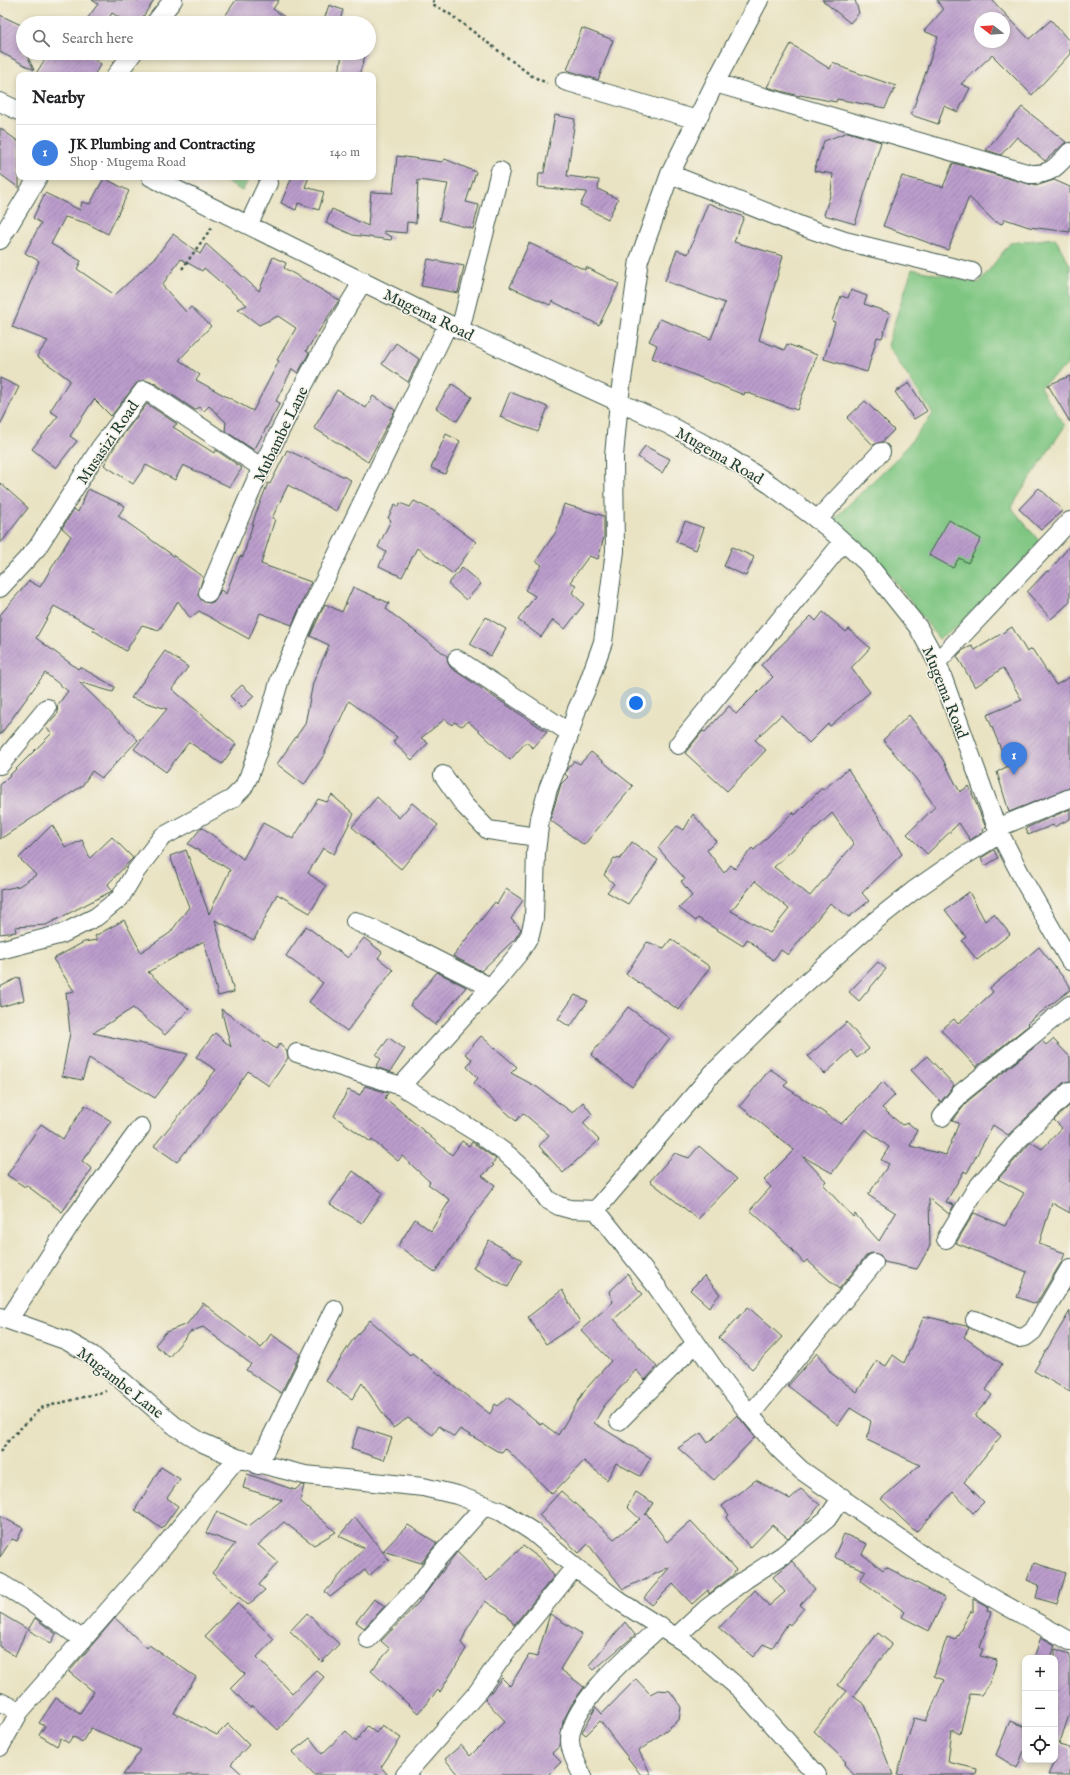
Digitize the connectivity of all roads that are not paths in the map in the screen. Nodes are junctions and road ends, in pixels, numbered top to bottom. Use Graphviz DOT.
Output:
graph roads {
  1 [pos="172,0"];
  2 [pos="759,0"];
  3 [pos="160,16"];
  4 [pos="128,60"];
  5 [pos="118,72"];
  6 [pos="565,81"];
  7 [pos="715,83"];
  8 [pos="0,102"];
  9 [pos="16,110"];
  10 [pos="697,120"];
  11 [pos="1070,152"];
  12 [pos="500,171"];
  13 [pos="670,174"];
  14 [pos="36,180"];
  15 [pos="157,180"];
  16 [pos="268,183"];
  17 [pos="248,224"];
  18 [pos="0,240"];
  19 [pos="972,272"];
  20 [pos="363,281"];
  21 [pos="454,327"];
  22 [pos="619,401"];
  23 [pos="881,452"];
  24 [pos="262,468"];
  25 [pos="817,520"];
  26 [pos="1070,521"];
  27 [pos="843,542"];
  28 [pos="0,588"];
  29 [pos="208,593"];
  30 [pos="457,659"];
  31 [pos="937,662"];
  32 [pos="48,708"];
  33 [pos="570,732"];
  34 [pos="678,745"];
  35 [pos="0,765"];
  36 [pos="443,775"];
  37 [pos="1070,798"];
  38 [pos="998,831"];
  39 [pos="537,837"];
  40 [pos="355,921"];
  41 [pos="0,950"];
  42 [pos="1070,961"];
  43 [pos="490,987"];
  44 [pos="1070,1005"];
  45 [pos="297,1053"];
  46 [pos="401,1086"];
  47 [pos="1070,1091"];
  48 [pos="942,1117"];
  49 [pos="141,1127"];
  50 [pos="596,1210"];
  51 [pos="946,1239"];
  52 [pos="874,1263"];
  53 [pos="1070,1268"];
  54 [pos="334,1309"];
  55 [pos="4,1318"];
  56 [pos="974,1320"];
  57 [pos="696,1343"];
  58 [pos="750,1415"];
  59 [pos="619,1420"];
  60 [pos="237,1458"];
  61 [pos="258,1465"];
  62 [pos="842,1497"];
  63 [pos="485,1505"];
  64 [pos="575,1567"];
  65 [pos="0,1583"];
  66 [pos="661,1626"];
  67 [pos="676,1637"];
  68 [pos="368,1639"];
  69 [pos="83,1640"];
  70 [pos="1070,1641"];
  71 [pos="0,1702"];
  72 [pos="20,1711"];
  73 [pos="0,1746"];
  74 [pos="405,1775"];
  75 [pos="582,1775"];
  76 [pos="817,1775"];
  1 -- 3 [label="street"];
  2 -- 7 [label="street"];
  4 -- 5 [label="street"];
  6 -- 10 [label="street"];
  7 -- 10 [label="street"];
  7 -- 11 [label="street"];
  8 -- 9 [label="street"];
  10 -- 13 [label="street"];
  12 -- 21 [label="street"];
  13 -- 19 [label="street"];
  13 -- 22 [label="street"];
  14 -- 18 [label="street"];
  15 -- 17 [label="street, Mugema Road"];
  16 -- 17 [label="street"];
  17 -- 20 [label="street, Mugema Road"];
  20 -- 21 [label="street, Mugema Road"];
  20 -- 24 [label="street, Mubambe Lane"];
  21 -- 22 [label="street, Mugema Road"];
  21 -- 41 [label="street"];
  22 -- 25 [label="street, Mugema Road"];
  22 -- 33 [label="street"];
  23 -- 25 [label="street"];
  24 -- 28 [label="street, Musasizi Road"];
  24 -- 29 [label="street, Mubambe Lane"];
  25 -- 27 [label="street, Mugema Road"];
  26 -- 31 [label="street"];
  27 -- 31 [label="street, Mugema Road"];
  27 -- 34 [label="street"];
  30 -- 33 [label="street"];
  31 -- 38 [label="street, Mugema Road"];
  32 -- 35 [label="street"];
  33 -- 39 [label="street"];
  36 -- 39 [label="street"];
  37 -- 38 [label="street"];
  38 -- 42 [label="street, Mugema Road"];
  38 -- 50 [label="street"];
  39 -- 43 [label="street"];
  40 -- 43 [label="street"];
  43 -- 46 [label="street"];
  44 -- 48 [label="street"];
  45 -- 46 [label="street"];
  46 -- 50 [label="street"];
  47 -- 51 [label="street"];
  49 -- 55 [label="street"];
  50 -- 57 [label="street"];
  52 -- 58 [label="street"];
  53 -- 56 [label="street"];
  54 -- 61 [label="street"];
  55 -- 60 [label="street, Mugambe Lane"];
  57 -- 58 [label="street"];
  57 -- 59 [label="street"];
  58 -- 62 [label="street"];
  60 -- 61 [label="street, Mugambe Lane"];
  60 -- 69 [label="street"];
  61 -- 63 [label="street, Mugambe Lane"];
  62 -- 67 [label="street"];
  62 -- 70 [label="street"];
  63 -- 64 [label="street, Mugambe Lane"];
  63 -- 68 [label="street"];
  64 -- 66 [label="street, Mugambe Lane"];
  64 -- 74 [label="street"];
  65 -- 69 [label="street"];
  66 -- 67 [label="street, Mugambe Lane"];
  66 -- 75 [label="street"];
  67 -- 76 [label="street, Mugambe Lane"];
  69 -- 72 [label="street"];
  71 -- 72 [label="street"];
  72 -- 73 [label="street"];
}
